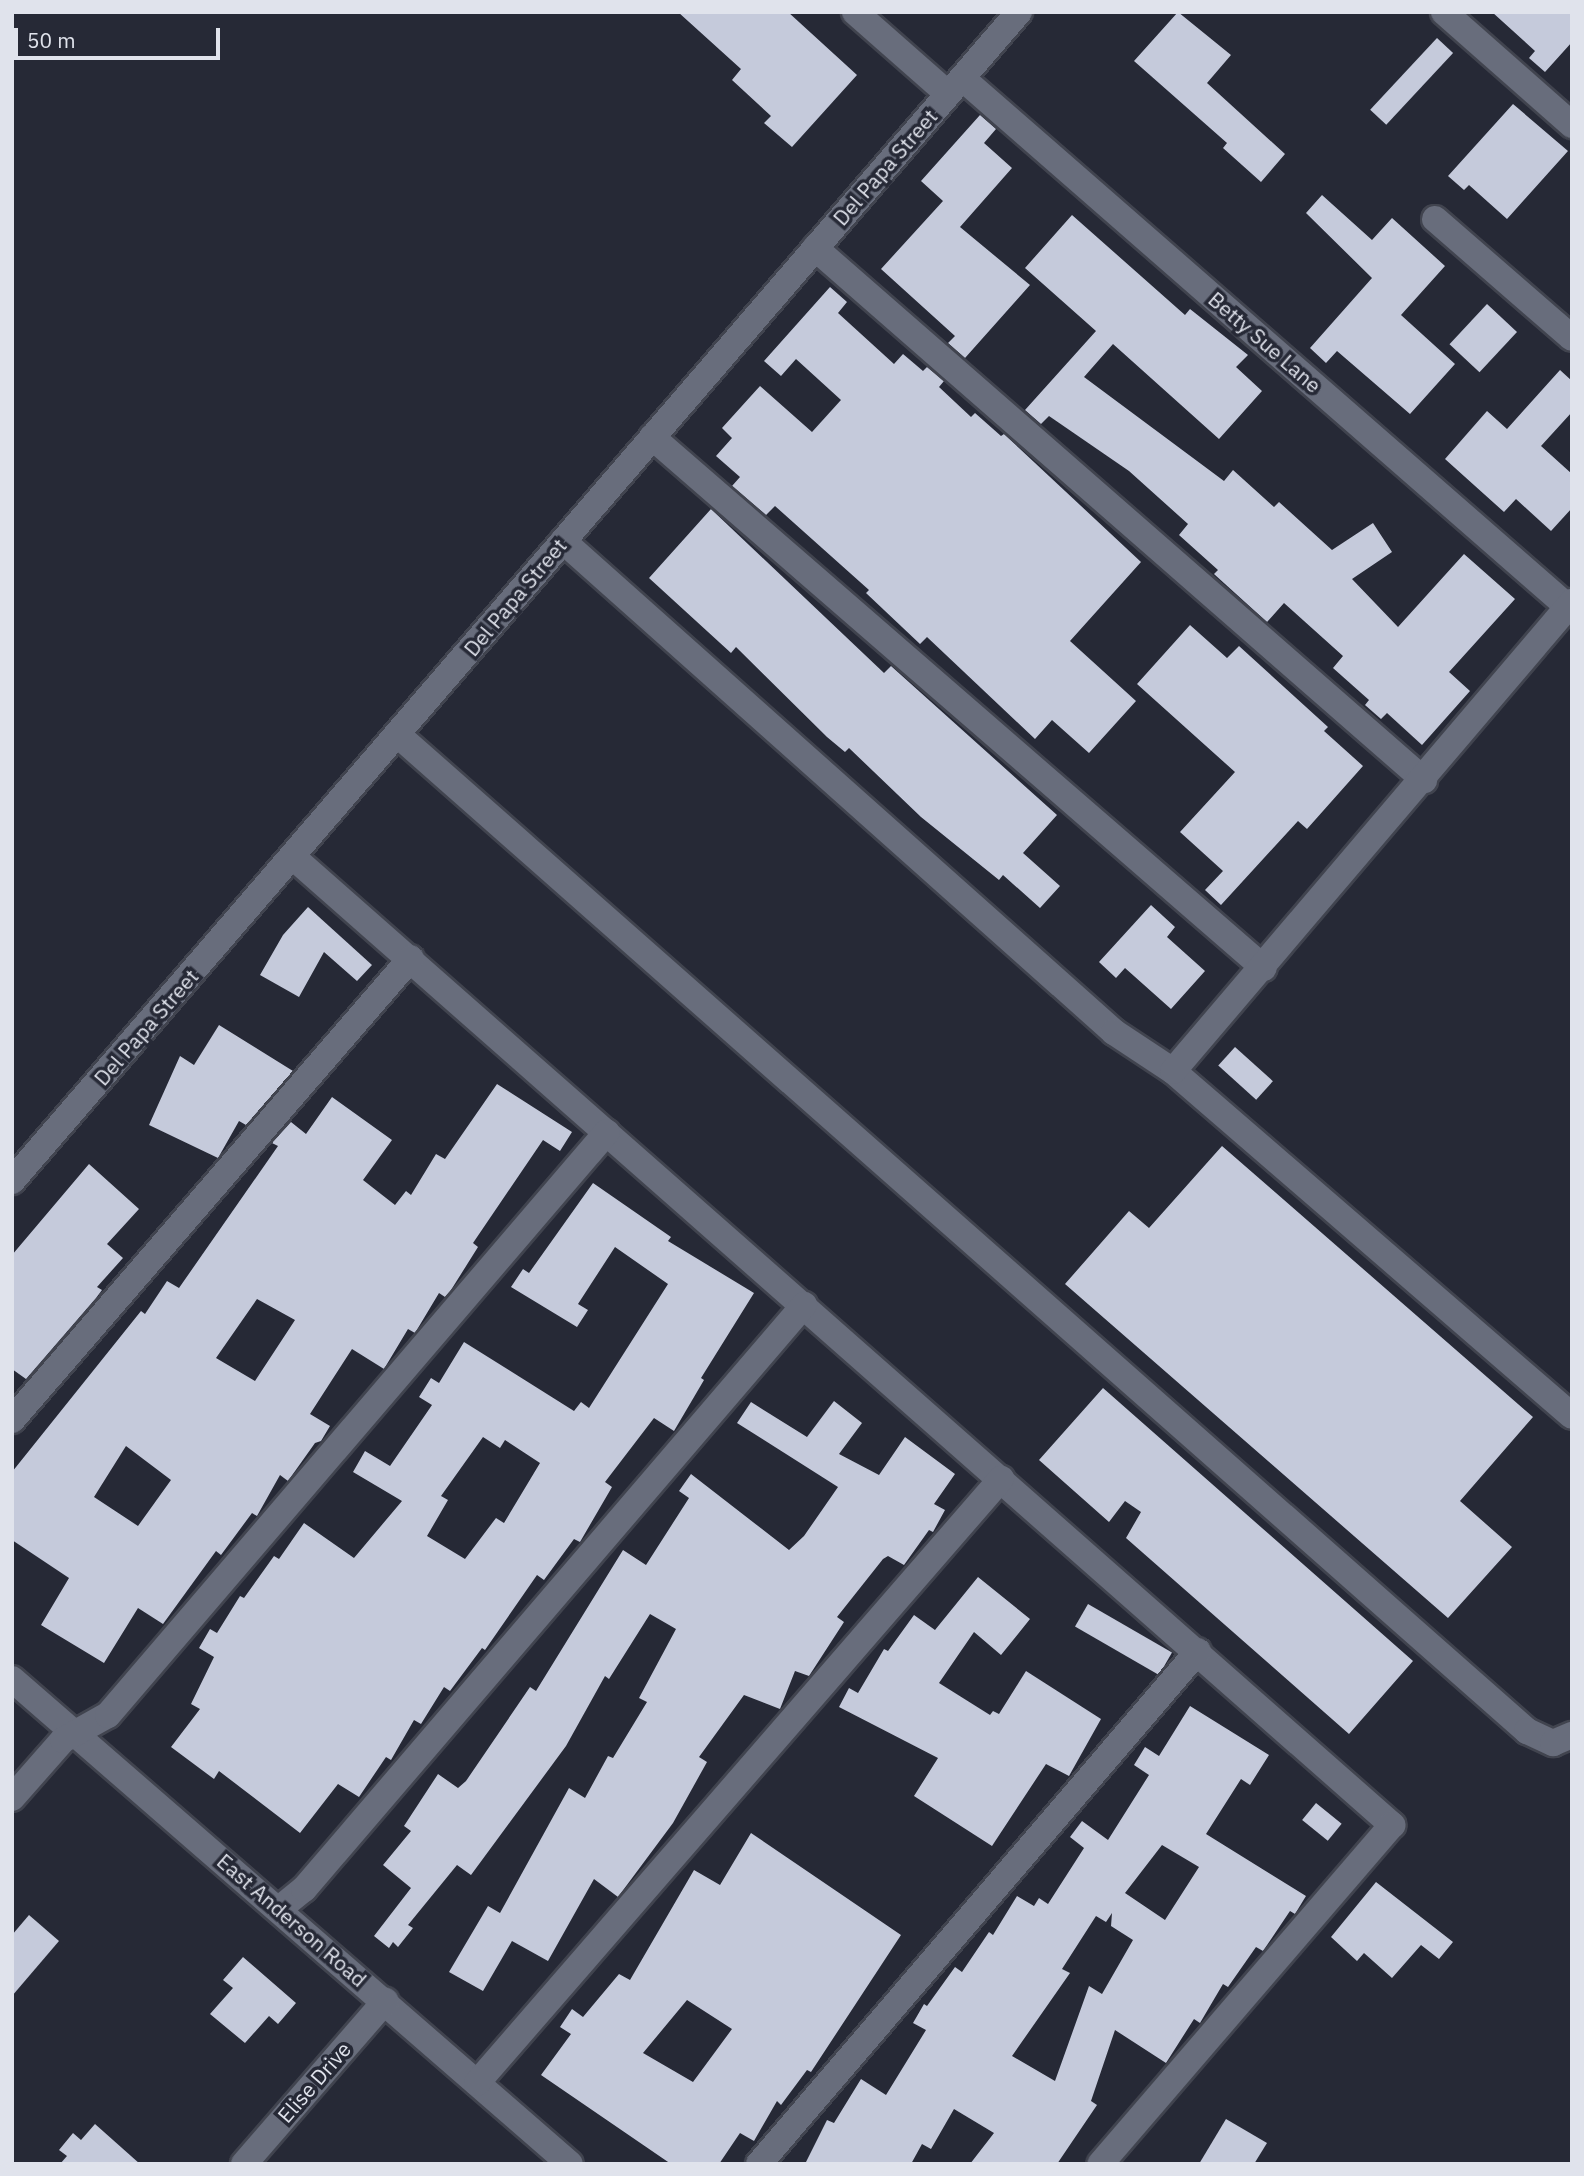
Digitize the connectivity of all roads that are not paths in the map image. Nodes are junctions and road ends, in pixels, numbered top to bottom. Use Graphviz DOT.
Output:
graph roads {
  1 [pos="855,12"];
  2 [pos="1019,12"];
  3 [pos="1444,12"];
  4 [pos="955,86"];
  5 [pos="1572,125"];
  6 [pos="1436,219"];
  7 [pos="815,248"];
  8 [pos="1572,338"];
  9 [pos="652,437"];
  10 [pos="563,541"];
  11 [pos="1570,604"];
  12 [pos="398,735"];
  13 [pos="1424,780"];
  14 [pos="293,857"];
  15 [pos="411,958"];
  16 [pos="1264,968"];
  17 [pos="1173,1071"];
  18 [pos="607,1132"];
  19 [pos="12,1181"];
  20 [pos="804,1305"];
  21 [pos="1572,1416"];
  22 [pos="12,1420"];
  23 [pos="1001,1479"];
  24 [pos="1198,1651"];
  25 [pos="12,1679"];
  26 [pos="77,1735"];
  27 [pos="1572,1735"];
  28 [pos="12,1798"];
  29 [pos="279,1909"];
  30 [pos="385,2001"];
  31 [pos="477,2082"];
  32 [pos="244,2164"];
  33 [pos="570,2164"];
  34 [pos="759,2164"];
  35 [pos="1100,2164"];
  1 -- 4 [label="street, Betty Sue Lane"];
  2 -- 4 [label="street, Del Papa Street"];
  3 -- 5 [label="street"];
  4 -- 7 [label="street, Del Papa Street"];
  4 -- 11 [label="street, Betty Sue Lane"];
  6 -- 8 [label="street"];
  7 -- 9 [label="street, Del Papa Street"];
  7 -- 13 [label="street"];
  9 -- 10 [label="street, Del Papa Street"];
  9 -- 16 [label="street"];
  10 -- 12 [label="street, Del Papa Street"];
  10 -- 17 [label="street"];
  11 -- 13 [label="street"];
  12 -- 14 [label="street, Del Papa Street"];
  12 -- 27 [label="street"];
  13 -- 16 [label="street"];
  14 -- 15 [label="street"];
  14 -- 19 [label="street, Del Papa Street"];
  15 -- 18 [label="street"];
  15 -- 22 [label="street"];
  16 -- 17 [label="street"];
  17 -- 21 [label="street"];
  18 -- 20 [label="street"];
  18 -- 26 [label="street"];
  20 -- 23 [label="street"];
  20 -- 29 [label="street"];
  23 -- 24 [label="street"];
  23 -- 31 [label="street"];
  24 -- 34 [label="street"];
  24 -- 35 [label="street"];
  25 -- 26 [label="street, East Anderson Road"];
  26 -- 28 [label="street"];
  26 -- 29 [label="street, East Anderson Road"];
  29 -- 30 [label="street, East Anderson Road"];
  30 -- 31 [label="street, East Anderson Road"];
  30 -- 32 [label="street, Elise Drive"];
  31 -- 33 [label="street, East Anderson Road"];
}
